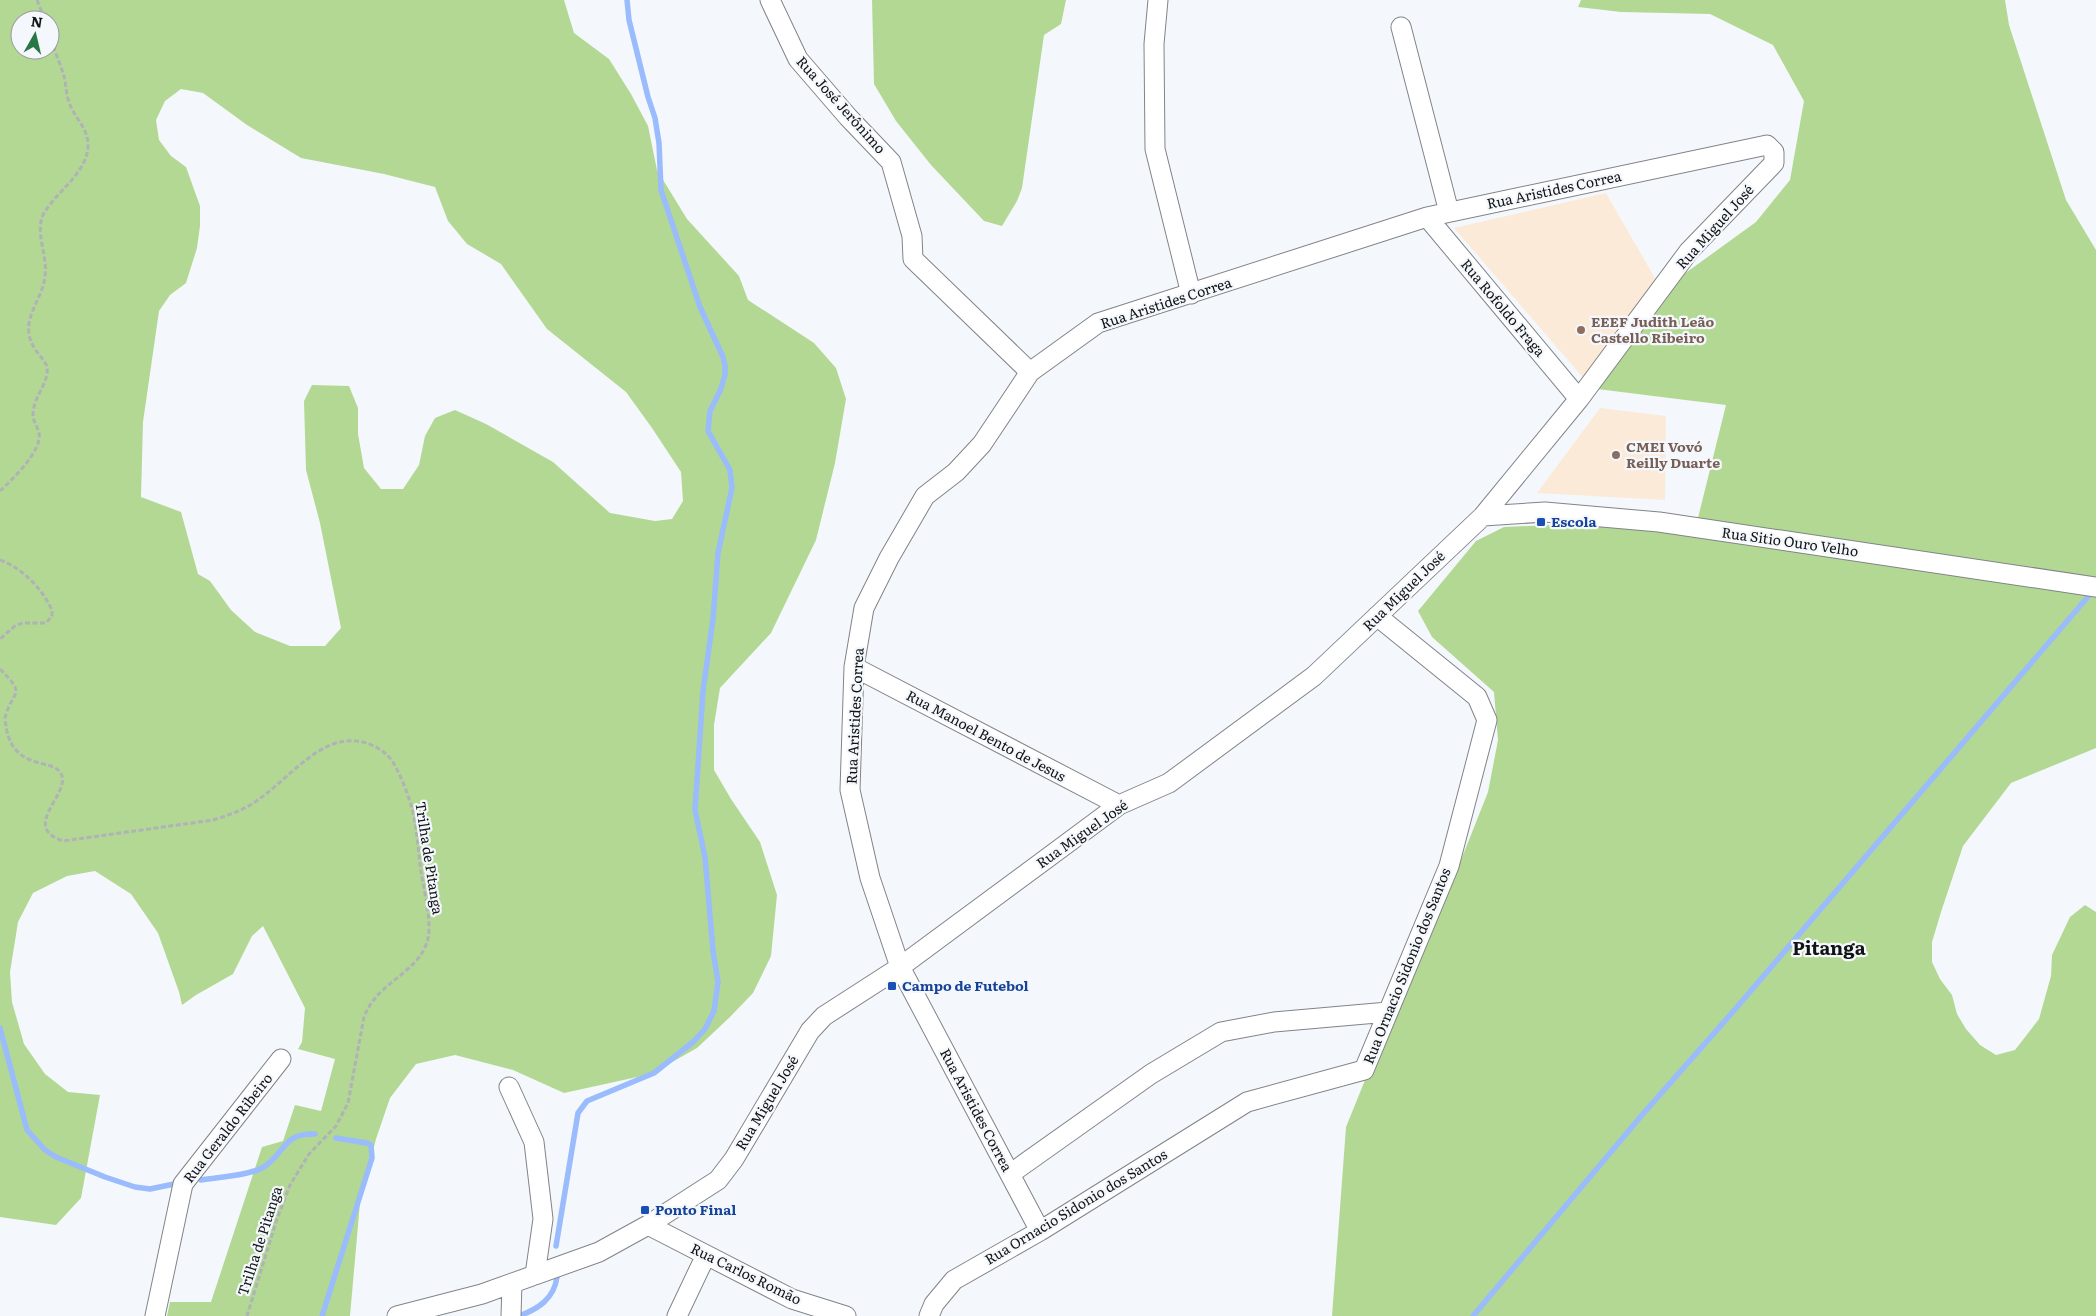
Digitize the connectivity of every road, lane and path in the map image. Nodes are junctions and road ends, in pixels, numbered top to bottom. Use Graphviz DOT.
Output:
graph roads {
  1 [pos="770,0"];
  2 [pos="1158,0"];
  3 [pos="1401,27"];
  4 [pos="58,60"];
  5 [pos="1774,152"];
  6 [pos="1449,212"];
  7 [pos="1428,217"];
  8 [pos="1192,294"];
  9 [pos="1030,372"];
  10 [pos="1579,399"];
  11 [pos="0,491"];
  12 [pos="1483,516"];
  13 [pos="0,560"];
  14 [pos="2096,588"];
  15 [pos="1377,616"];
  16 [pos="0,639"];
  17 [pos="854,667"];
  18 [pos="0,669"];
  19 [pos="1119,805"];
  20 [pos="900,967"];
  21 [pos="1388,1012"];
  22 [pos="281,1059"];
  23 [pos="509,1088"];
  24 [pos="1010,1174"];
  25 [pos="648,1225"];
  26 [pos="1040,1231"];
  27 [pos="706,1255"];
  28 [pos="535,1275"];
  29 [pos="512,1283"];
  30 [pos="155,1316"];
  31 [pos="247,1316"];
  32 [pos="397,1316"];
  33 [pos="512,1316"];
  34 [pos="677,1316"];
  35 [pos="846,1316"];
  36 [pos="928,1316"];
  1 -- 9 [label="street, Rua José Jerônimo"];
  2 -- 8 [label="street"];
  3 -- 6 [label="street"];
  4 -- 11 [label="path"];
  5 -- 6 [label="street, Rua Aristides Correa"];
  5 -- 10 [label="street, Rua Miguel José"];
  6 -- 7 [label="street, Rua Aristides Correa"];
  7 -- 8 [label="street, Rua Aristides Correa"];
  7 -- 10 [label="street, Rua Rofoldo Fraga"];
  8 -- 9 [label="street, Rua Aristides Correa"];
  9 -- 17 [label="street, Rua Aristides Correa"];
  10 -- 12 [label="street, Rua Miguel José"];
  12 -- 14 [label="street, Rua Sitio Ouro Velho"];
  12 -- 15 [label="street, Rua Miguel José"];
  13 -- 16 [label="path"];
  15 -- 19 [label="street, Rua Miguel José"];
  15 -- 21 [label="street, Rua Ornacio Sidonio dos Santos"];
  17 -- 19 [label="street, Rua Manoel Bento de Jesus"];
  17 -- 20 [label="street, Rua Aristides Correa"];
  18 -- 31 [label="path, Trilha de Pitanga"];
  19 -- 20 [label="street, Rua Miguel José"];
  20 -- 24 [label="street, Rua Aristides Correa"];
  20 -- 25 [label="street, Rua Miguel José"];
  21 -- 24 [label="street"];
  21 -- 26 [label="street, Rua Ornacio Sidonio dos Santos"];
  22 -- 30 [label="street, Rua Geraldo Ribeiro"];
  23 -- 28 [label="street"];
  24 -- 26 [label="street, Rua Aristides Correa"];
  25 -- 27 [label="street, Rua Carlos Romão"];
  25 -- 28 [label="street, Rua Miguel José"];
  26 -- 36 [label="street, Rua Ornacio Sidonio dos Santos"];
  27 -- 34 [label="street"];
  27 -- 35 [label="street, Rua Carlos Romão"];
  28 -- 29 [label="street, Rua Miguel José"];
  29 -- 32 [label="street, Rua Miguel José"];
  29 -- 33 [label="street"];
}
